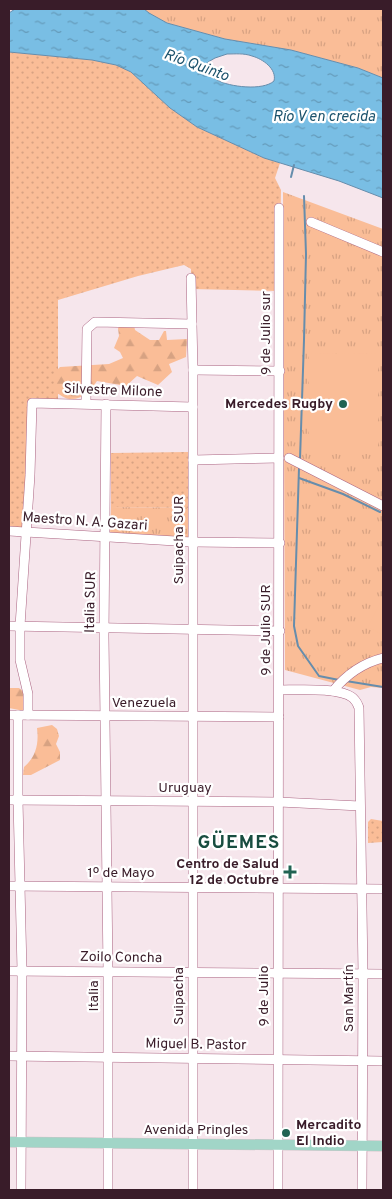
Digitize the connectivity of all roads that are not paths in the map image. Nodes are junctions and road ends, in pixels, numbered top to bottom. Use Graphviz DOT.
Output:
graph roads {
  1 [pos="279,208"];
  2 [pos="311,222"];
  3 [pos="383,252"];
  4 [pos="191,278"];
  5 [pos="192,324"];
  6 [pos="193,370"];
  7 [pos="280,371"];
  8 [pos="86,403"];
  9 [pos="106,404"];
  10 [pos="193,407"];
  11 [pos="284,458"];
  12 [pos="193,460"];
  13 [pos="383,506"];
  14 [pos="9,531"];
  15 [pos="25,531"];
  16 [pos="106,538"];
  17 [pos="192,542"];
  18 [pos="280,543"];
  19 [pos="9,626"];
  20 [pos="20,626"];
  21 [pos="105,628"];
  22 [pos="192,630"];
  23 [pos="280,632"];
  24 [pos="383,658"];
  25 [pos="279,690"];
  26 [pos="333,691"];
  27 [pos="18,715"];
  28 [pos="105,716"];
  29 [pos="192,717"];
  30 [pos="280,718"];
  31 [pos="13,800"];
  32 [pos="106,801"];
  33 [pos="192,802"];
  34 [pos="279,802"];
  35 [pos="360,806"];
  36 [pos="9,886"];
  37 [pos="21,886"];
  38 [pos="107,887"];
  39 [pos="192,887"];
  40 [pos="278,888"];
  41 [pos="361,889"];
  42 [pos="383,889"];
  43 [pos="9,971"];
  44 [pos="22,971"];
  45 [pos="108,972"];
  46 [pos="192,972"];
  47 [pos="278,973"];
  48 [pos="363,974"];
  49 [pos="383,974"];
  50 [pos="9,1056"];
  51 [pos="21,1056"];
  52 [pos="108,1057"];
  53 [pos="193,1059"];
  54 [pos="278,1059"];
  55 [pos="363,1060"];
  56 [pos="383,1061"];
  57 [pos="9,1142"];
  58 [pos="20,1142"];
  59 [pos="107,1143"];
  60 [pos="193,1143"];
  61 [pos="278,1144"];
  62 [pos="362,1146"];
  63 [pos="383,1146"];
  64 [pos="21,1190"];
  65 [pos="108,1190"];
  66 [pos="193,1190"];
  67 [pos="278,1190"];
  68 [pos="362,1190"];
  1 -- 7 [label="street, 9 de Julio sur"];
  2 -- 3 [label="street"];
  4 -- 5 [label="street, Suipacha SUR"];
  5 -- 6 [label="street, Suipacha SUR"];
  5 -- 8 [label="street"];
  6 -- 7 [label="street"];
  6 -- 10 [label="street, Suipacha SUR"];
  7 -- 11 [label="street, 9 de Julio sur"];
  8 -- 9 [label="street, Silvestre Milone"];
  8 -- 15 [label="street, Silvestre Milone"];
  9 -- 10 [label="street, Silvestre Milone"];
  9 -- 16 [label="street, Italia SUR"];
  10 -- 12 [label="street, Suipacha SUR"];
  11 -- 12 [label="street"];
  11 -- 13 [label="street"];
  11 -- 18 [label="street, 9 de Julio SUR"];
  12 -- 17 [label="street, Suipacha SUR"];
  14 -- 15 [label="street, Maestro N. A. Gazari"];
  15 -- 16 [label="street, Maestro N. A. Gazari"];
  15 -- 20 [label="street"];
  16 -- 17 [label="street, Maestro N. A. Gazari"];
  16 -- 21 [label="street, Italia SUR"];
  17 -- 18 [label="street, Maestro N. A. Gazari"];
  17 -- 22 [label="street, Suipacha SUR"];
  18 -- 23 [label="street, 9 de Julio SUR"];
  19 -- 20 [label="street"];
  20 -- 21 [label="street"];
  20 -- 27 [label="street"];
  21 -- 22 [label="street"];
  21 -- 28 [label="street, Italia SUR"];
  22 -- 23 [label="street"];
  22 -- 29 [label="street, Suipacha SUR"];
  23 -- 25 [label="street, 9 de Julio SUR"];
  24 -- 26 [label="street"];
  25 -- 26 [label="street"];
  25 -- 30 [label="street, 9 de Julio SUR"];
  26 -- 35 [label="street, San Martín"];
  27 -- 28 [label="street, Venezuela"];
  27 -- 31 [label="street"];
  28 -- 29 [label="street, Venezuela"];
  28 -- 32 [label="street, Italia SUR"];
  29 -- 30 [label="street, Venezuela"];
  29 -- 33 [label="street, Suipacha SUR"];
  30 -- 34 [label="street, 9 de Julio SUR"];
  31 -- 32 [label="street, Uruguay"];
  31 -- 37 [label="street"];
  32 -- 33 [label="street, Uruguay"];
  32 -- 38 [label="street, Italia"];
  33 -- 34 [label="street, Uruguay"];
  33 -- 39 [label="street, Suipacha"];
  34 -- 35 [label="street, Uruguay"];
  34 -- 40 [label="street, 9 de Julio"];
  35 -- 41 [label="street, San Martín"];
  36 -- 37 [label="street, 1º de Mayo"];
  37 -- 38 [label="street, 1º de Mayo"];
  37 -- 44 [label="street"];
  38 -- 39 [label="street, 1º de Mayo"];
  38 -- 45 [label="street, Italia"];
  39 -- 40 [label="street, 1º de Mayo"];
  39 -- 46 [label="street, Suipacha"];
  40 -- 41 [label="street, 1º de Mayo"];
  40 -- 47 [label="street, 9 de Julio"];
  41 -- 42 [label="street, 1º de Mayo"];
  41 -- 48 [label="street, San Martín"];
  43 -- 44 [label="street, Zoilo Concha"];
  44 -- 45 [label="street, Zoilo Concha"];
  44 -- 51 [label="street"];
  45 -- 46 [label="street, Zoilo Concha"];
  45 -- 52 [label="street, Italia"];
  46 -- 47 [label="street, Zoilo Concha"];
  46 -- 53 [label="street, Suipacha"];
  47 -- 48 [label="street, Zoilo Concha"];
  47 -- 54 [label="street, 9 de Julio"];
  48 -- 49 [label="street, Zoilo Concha"];
  48 -- 55 [label="street, San Martín"];
  50 -- 51 [label="street, Miguel B. Pastor"];
  51 -- 52 [label="street, Miguel B. Pastor"];
  51 -- 58 [label="street"];
  52 -- 53 [label="street, Miguel B. Pastor"];
  52 -- 59 [label="street, Italia"];
  53 -- 54 [label="street, Miguel B. Pastor"];
  53 -- 60 [label="street, Suipacha"];
  54 -- 55 [label="street, Miguel B. Pastor"];
  54 -- 61 [label="street, 9 de Julio"];
  55 -- 56 [label="street, Miguel B. Pastor"];
  55 -- 62 [label="street, San Martín"];
  57 -- 58 [label="main road, Avenida Pringles"];
  58 -- 59 [label="main road, Avenida Pringles"];
  58 -- 64 [label="street"];
  59 -- 60 [label="main road, Avenida Pringles"];
  59 -- 65 [label="street, Italia"];
  60 -- 61 [label="main road, Avenida Pringles"];
  60 -- 66 [label="street, Suipacha"];
  61 -- 62 [label="main road, Avenida Pringles"];
  61 -- 67 [label="street, 9 de Julio"];
  62 -- 63 [label="main road, Avenida Pringles"];
  62 -- 68 [label="street, San Martín"];
}
